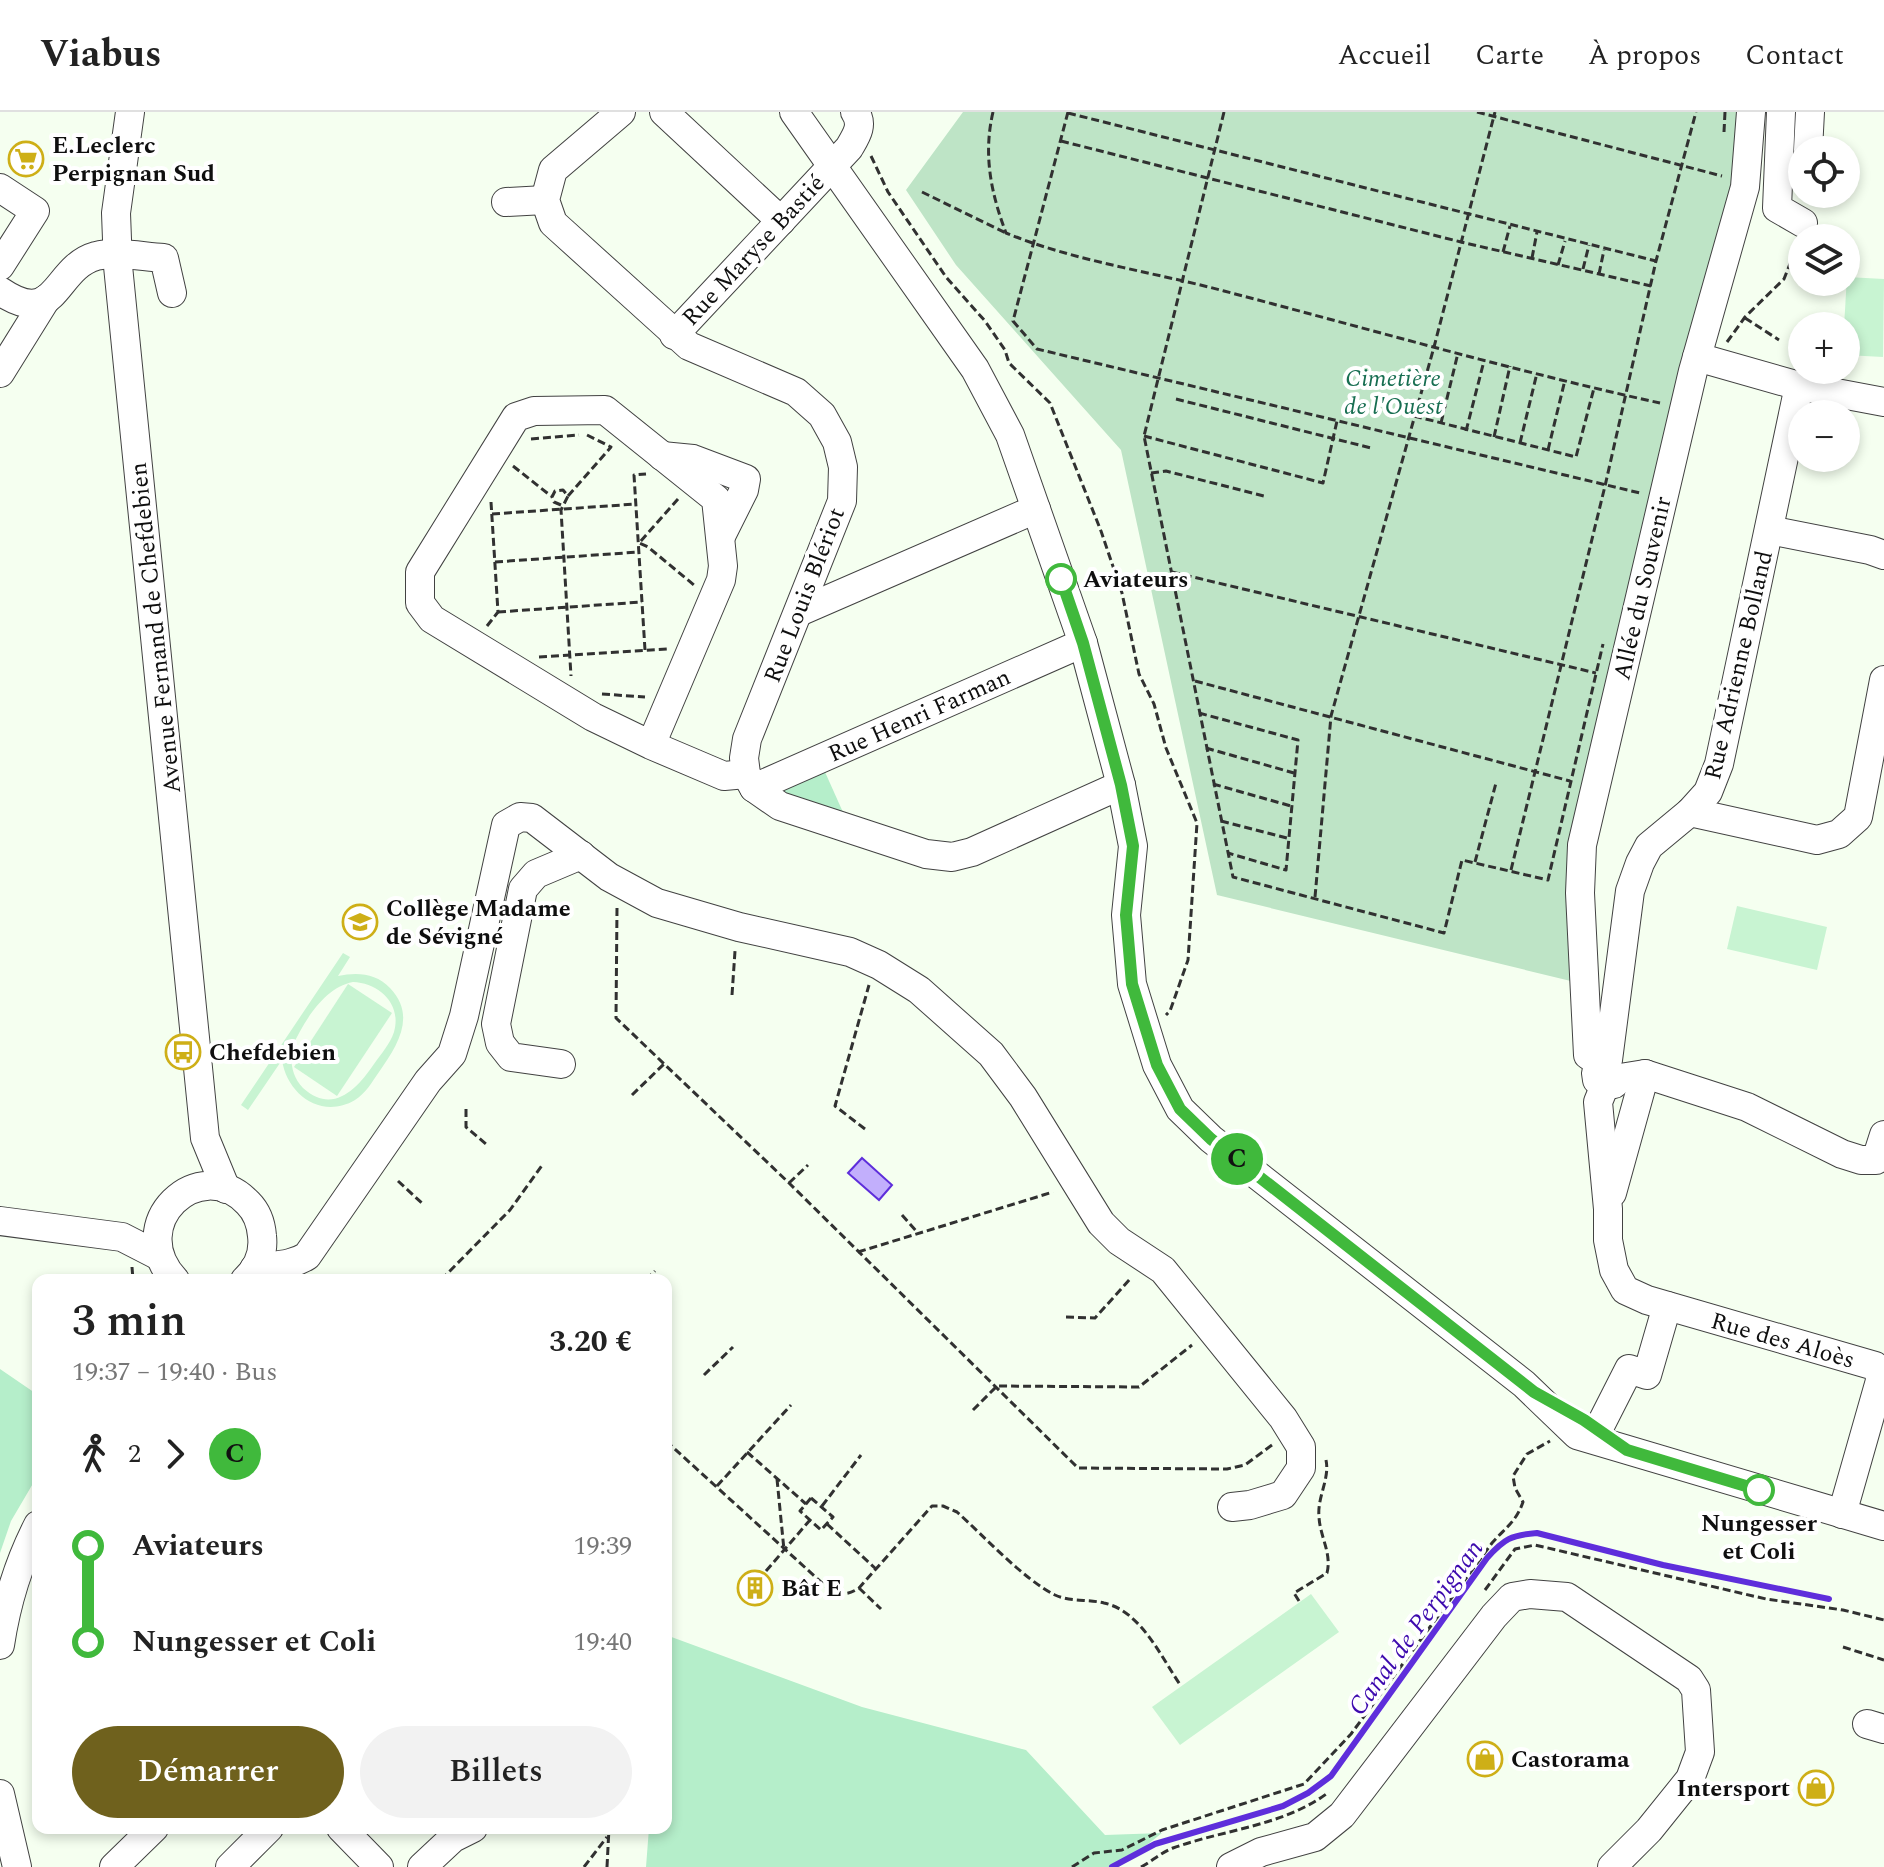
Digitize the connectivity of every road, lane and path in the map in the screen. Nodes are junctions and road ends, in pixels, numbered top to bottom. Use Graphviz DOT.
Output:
graph roads {
  1 [pos="621,112"];
  2 [pos="664,112"];
  3 [pos="794,112"];
  4 [pos="855,112"];
  5 [pos="993,112"];
  6 [pos="1224,112"];
  7 [pos="1477,112"];
  8 [pos="1696,112"];
  9 [pos="1751,112"];
  10 [pos="1781,112"];
  11 [pos="1810,112"];
  12 [pos="1068,113"];
  13 [pos="130,114"];
  14 [pos="1495,114"];
  15 [pos="1809,136"];
  16 [pos="1059,141"];
  17 [pos="1214,150"];
  18 [pos="832,165"];
  19 [pos="1682,167"];
  20 [pos="1722,176"];
  21 [pos="1207,177"];
  22 [pos="0,188"];
  23 [pos="922,192"];
  24 [pos="545,200"];
  25 [pos="506,202"];
  26 [pos="1468,216"];
  27 [pos="781,221"];
  28 [pos="1799,224"];
  29 [pos="1510,226"];
  30 [pos="1537,232"];
  31 [pos="1006,233"];
  32 [pos="1566,240"];
  33 [pos="1461,242"];
  34 [pos="1034,244"];
  35 [pos="1589,245"];
  36 [pos="1605,249"];
  37 [pos="1503,252"];
  38 [pos="118,255"];
  39 [pos="1532,258"];
  40 [pos="1656,261"];
  41 [pos="1558,265"];
  42 [pos="0,266"];
  43 [pos="1788,268"];
  44 [pos="1583,270"];
  45 [pos="1599,274"];
  46 [pos="1181,279"];
  47 [pos="1651,286"];
  48 [pos="0,291"];
  49 [pos="172,293"];
  50 [pos="46,299"];
  51 [pos="1745,317"];
  52 [pos="674,335"];
  53 [pos="1779,340"];
  54 [pos="1434,347"];
  55 [pos="1458,353"];
  56 [pos="1705,359"];
  57 [pos="1484,360"];
  58 [pos="1510,366"];
  59 [pos="0,373"];
  60 [pos="1537,373"];
  61 [pos="1159,376"];
  62 [pos="1565,380"];
  63 [pos="1799,386"];
  64 [pos="1594,388"];
  65 [pos="1626,396"];
  66 [pos="1176,399"];
  67 [pos="1884,402"];
  68 [pos="1663,404"];
  69 [pos="1414,416"];
  70 [pos="1337,420"];
  71 [pos="1441,423"];
  72 [pos="1466,431"];
  73 [pos="1144,436"];
  74 [pos="1409,437"];
  75 [pos="1332,438"];
  76 [pos="1494,438"];
  77 [pos="529,439"];
  78 [pos="1520,443"];
  79 [pos="1371,448"];
  80 [pos="495,450"];
  81 [pos="1548,451"];
  82 [pos="661,455"];
  83 [pos="1150,473"];
  84 [pos="694,482"];
  85 [pos="1605,486"];
  86 [pos="1640,493"];
  87 [pos="568,496"];
  88 [pos="1264,496"];
  89 [pos="552,497"];
  90 [pos="491,502"];
  91 [pos="636,504"];
  92 [pos="561,508"];
  93 [pos="1036,509"];
  94 [pos="492,514"];
  95 [pos="1769,530"];
  96 [pos="721,537"];
  97 [pos="639,543"];
  98 [pos="639,552"];
  99 [pos="1884,555"];
  100 [pos="563,557"];
  101 [pos="495,562"];
  102 [pos="1172,572"];
  103 [pos="712,600"];
  104 [pos="643,602"];
  105 [pos="567,608"];
  106 [pos="498,612"];
  107 [pos="799,612"];
  108 [pos="1357,616"];
  109 [pos="470,642"];
  110 [pos="1083,643"];
  111 [pos="692,648"];
  112 [pos="645,650"];
  113 [pos="570,655"];
  114 [pos="1560,665"];
  115 [pos="519,672"];
  116 [pos="1596,673"];
  117 [pos="571,677"];
  118 [pos="1884,680"];
  119 [pos="1194,681"];
  120 [pos="593,689"];
  121 [pos="666,709"];
  122 [pos="1199,713"];
  123 [pos="1331,716"];
  124 [pos="611,726"];
  125 [pos="651,745"];
  126 [pos="1206,748"];
  127 [pos="1294,773"];
  128 [pos="1536,773"];
  129 [pos="750,781"];
  130 [pos="1570,781"];
  131 [pos="1496,783"];
  132 [pos="1213,784"];
  133 [pos="1121,785"];
  134 [pos="1291,806"];
  135 [pos="1690,812"];
  136 [pos="1221,821"];
  137 [pos="1288,838"];
  138 [pos="1228,853"];
  139 [pos="581,855"];
  140 [pos="1475,862"];
  141 [pos="617,883"];
  142 [pos="1315,899"];
  143 [pos="739,927"];
  144 [pos="879,965"];
  145 [pos="732,995"];
  146 [pos="561,1064"];
  147 [pos="664,1064"];
  148 [pos="1616,1072"];
  149 [pos="632,1095"];
  150 [pos="466,1109"];
  151 [pos="865,1129"];
  152 [pos="1884,1135"];
  153 [pos="205,1138"];
  154 [pos="486,1144"];
  155 [pos="543,1164"];
  156 [pos="808,1165"];
  157 [pos="398,1181"];
  158 [pos="1075,1181"];
  159 [pos="789,1183"];
  160 [pos="226,1189"];
  161 [pos="188,1191"];
  162 [pos="424,1205"];
  163 [pos="1608,1209"];
  164 [pos="902,1215"];
  165 [pos="0,1221"];
  166 [pos="158,1226"];
  167 [pos="918,1233"];
  168 [pos="122,1237"];
  169 [pos="858,1252"];
  170 [pos="159,1256"];
  171 [pos="1147,1261"];
  172 [pos="260,1265"];
  173 [pos="655,1271"];
  174 [pos="171,1274"];
  175 [pos="450,1274"];
  176 [pos="652,1274"];
  177 [pos="1667,1306"];
  178 [pos="1066,1317"];
  179 [pos="1211,1330"];
  180 [pos="733,1347"];
  181 [pos="704,1375"];
  182 [pos="997,1386"];
  183 [pos="1534,1392"];
  184 [pos="791,1405"];
  185 [pos="973,1410"];
  186 [pos="1288,1427"];
  187 [pos="1570,1427"];
  188 [pos="1598,1430"];
  189 [pos="672,1446"];
  190 [pos="1627,1450"];
  191 [pos="747,1452"];
  192 [pos="861,1455"];
  193 [pos="1325,1456"];
  194 [pos="777,1479"];
  195 [pos="717,1486"];
  196 [pos="806,1504"];
  197 [pos="821,1507"];
  198 [pos="1232,1507"];
  199 [pos="1842,1514"];
  200 [pos="810,1520"];
  201 [pos="827,1524"];
  202 [pos="1884,1526"];
  203 [pos="32,1538"];
  204 [pos="784,1550"];
  205 [pos="876,1569"];
  206 [pos="766,1571"];
  207 [pos="859,1588"];
  208 [pos="1299,1601"];
  209 [pos="881,1609"];
  210 [pos="1843,1610"];
  211 [pos="1884,1620"];
  212 [pos="0,1645"];
  213 [pos="1843,1647"];
  214 [pos="1884,1660"];
  215 [pos="1181,1686"];
  216 [pos="0,1794"];
  217 [pos="148,1834"];
  218 [pos="263,1834"];
  219 [pos="347,1834"];
  220 [pos="461,1834"];
  221 [pos="608,1834"];
  222 [pos="607,1837"];
  223 [pos="17,1867"];
  224 [pos="114,1867"];
  225 [pos="230,1867"];
  226 [pos="379,1867"];
  227 [pos="422,1867"];
  228 [pos="584,1867"];
  229 [pos="607,1867"];
  230 [pos="1072,1867"];
  231 [pos="1231,1867"];
  232 [pos="1612,1867"];
  1 -- 24 [label="street"];
  2 -- 27 [label="street"];
  3 -- 18 [label="street"];
  4 -- 18 [label="street, Rue Maryse Bastié"];
  5 -- 31 [label="path"];
  6 -- 17 [label="path"];
  7 -- 14 [label="path"];
  8 -- 19 [label="path"];
  9 -- 56 [label="street, Allée du Souvenir"];
  10 -- 28 [label="street"];
  11 -- 15 [label="street"];
  12 -- 16 [label="path"];
  12 -- 17 [label="path"];
  13 -- 38 [label="street, Avenue Fernand de Chefdebien"];
  14 -- 19 [label="path"];
  14 -- 26 [label="path"];
  16 -- 21 [label="path"];
  16 -- 34 [label="path"];
  17 -- 21 [label="path"];
  17 -- 26 [label="path"];
  18 -- 27 [label="street, Rue Maryse Bastié"];
  18 -- 93 [label="street"];
  19 -- 20 [label="path"];
  19 -- 40 [label="path"];
  21 -- 33 [label="path"];
  21 -- 46 [label="path"];
  22 -- 42 [label="street"];
  23 -- 31 [label="path"];
  24 -- 25 [label="street"];
  24 -- 52 [label="street, Rue Louis Blériot"];
  26 -- 29 [label="path"];
  26 -- 33 [label="path"];
  27 -- 52 [label="street, Rue Maryse Bastié"];
  29 -- 30 [label="path"];
  29 -- 37 [label="path"];
  30 -- 32 [label="path"];
  30 -- 39 [label="path"];
  31 -- 34 [label="path"];
  32 -- 35 [label="path"];
  32 -- 41 [label="path"];
  33 -- 37 [label="path"];
  33 -- 54 [label="path"];
  34 -- 46 [label="path"];
  34 -- 61 [label="path"];
  35 -- 36 [label="path"];
  35 -- 44 [label="path"];
  36 -- 40 [label="path"];
  36 -- 45 [label="path"];
  37 -- 39 [label="path"];
  38 -- 49 [label="street"];
  38 -- 50 [label="street"];
  38 -- 153 [label="street, Avenue Fernand de Chefdebien"];
  39 -- 41 [label="path"];
  40 -- 47 [label="path"];
  41 -- 44 [label="path"];
  43 -- 51 [label="path"];
  44 -- 45 [label="path"];
  45 -- 47 [label="path"];
  46 -- 54 [label="path"];
  46 -- 61 [label="path"];
  47 -- 65 [label="path"];
  48 -- 50 [label="street"];
  50 -- 59 [label="street"];
  51 -- 53 [label="path"];
  51 -- 56 [label="path"];
  52 -- 107 [label="street, Rue Louis Blériot"];
  54 -- 55 [label="path"];
  54 -- 69 [label="path"];
  55 -- 57 [label="path"];
  55 -- 71 [label="path"];
  56 -- 63 [label="street"];
  56 -- 148 [label="street, Allée du Souvenir"];
  57 -- 58 [label="path"];
  57 -- 72 [label="path"];
  58 -- 60 [label="path"];
  58 -- 76 [label="path"];
  60 -- 62 [label="path"];
  60 -- 78 [label="path"];
  61 -- 70 [label="path"];
  61 -- 73 [label="path"];
  62 -- 64 [label="path"];
  62 -- 81 [label="path"];
  63 -- 67 [label="street"];
  63 -- 95 [label="street, Rue Adrienne Bolland"];
  64 -- 65 [label="path"];
  64 -- 81 [label="path"];
  65 -- 68 [label="path"];
  65 -- 85 [label="path"];
  66 -- 75 [label="path"];
  69 -- 71 [label="path"];
  69 -- 74 [label="path"];
  70 -- 74 [label="path"];
  70 -- 75 [label="path"];
  71 -- 72 [label="path"];
  72 -- 76 [label="path"];
  73 -- 75 [label="path"];
  73 -- 83 [label="path"];
  74 -- 85 [label="path"];
  74 -- 108 [label="path"];
  75 -- 79 [label="path"];
  76 -- 78 [label="path"];
  77 -- 87 [label="path"];
  78 -- 81 [label="path"];
  80 -- 82 [label="street"];
  80 -- 89 [label="path"];
  80 -- 109 [label="street"];
  82 -- 84 [label="street"];
  82 -- 91 [label="path"];
  82 -- 96 [label="street"];
  83 -- 88 [label="path"];
  83 -- 102 [label="path"];
  84 -- 96 [label="street"];
  84 -- 97 [label="path"];
  85 -- 86 [label="path"];
  85 -- 114 [label="path"];
  87 -- 89 [label="path"];
  87 -- 92 [label="path"];
  89 -- 92 [label="path"];
  90 -- 94 [label="path"];
  91 -- 92 [label="path"];
  91 -- 97 [label="path"];
  92 -- 94 [label="path"];
  92 -- 100 [label="path"];
  93 -- 107 [label="street"];
  93 -- 110 [label="street"];
  94 -- 101 [label="path"];
  95 -- 99 [label="street"];
  95 -- 135 [label="street, Rue Adrienne Bolland"];
  96 -- 103 [label="street"];
  97 -- 98 [label="path"];
  97 -- 103 [label="path"];
  98 -- 100 [label="path"];
  98 -- 104 [label="path"];
  100 -- 101 [label="path"];
  100 -- 105 [label="path"];
  101 -- 106 [label="path"];
  102 -- 108 [label="path"];
  102 -- 119 [label="path"];
  103 -- 111 [label="street"];
  104 -- 105 [label="path"];
  104 -- 112 [label="path"];
  105 -- 106 [label="path"];
  105 -- 113 [label="path"];
  106 -- 109 [label="path"];
  107 -- 129 [label="street, Rue Louis Blériot"];
  108 -- 114 [label="path"];
  108 -- 123 [label="path"];
  109 -- 115 [label="street"];
  110 -- 129 [label="street, Rue Henri Farman"];
  110 -- 133 [label="street"];
  111 -- 112 [label="path"];
  111 -- 121 [label="street"];
  112 -- 113 [label="path"];
  113 -- 115 [label="path"];
  113 -- 117 [label="path"];
  114 -- 116 [label="path"];
  114 -- 128 [label="path"];
  115 -- 124 [label="street"];
  118 -- 135 [label="street"];
  119 -- 122 [label="path"];
  119 -- 123 [label="path"];
  120 -- 121 [label="path"];
  121 -- 124 [label="street"];
  121 -- 125 [label="street"];
  122 -- 126 [label="path"];
  122 -- 127 [label="path"];
  123 -- 128 [label="path"];
  123 -- 142 [label="path"];
  124 -- 125 [label="street"];
  125 -- 129 [label="street"];
  126 -- 127 [label="path"];
  126 -- 132 [label="path"];
  127 -- 134 [label="path"];
  128 -- 130 [label="path"];
  128 -- 140 [label="path"];
  129 -- 133 [label="street"];
  131 -- 140 [label="path"];
  132 -- 134 [label="path"];
  132 -- 136 [label="path"];
  133 -- 183 [label="street"];
  134 -- 137 [label="path"];
  135 -- 148 [label="street, Rue Adrienne Bolland"];
  136 -- 137 [label="path"];
  136 -- 138 [label="path"];
  137 -- 138 [label="path"];
  138 -- 142 [label="path"];
  139 -- 141 [label="street"];
  139 -- 146 [label="street"];
  139 -- 172 [label="street"];
  140 -- 142 [label="path"];
  141 -- 143 [label="street"];
  141 -- 147 [label="path"];
  143 -- 144 [label="street"];
  143 -- 145 [label="path"];
  144 -- 151 [label="path"];
  144 -- 158 [label="street"];
  147 -- 149 [label="path"];
  147 -- 159 [label="path"];
  148 -- 152 [label="street"];
  148 -- 163 [label="street, Rue des Aloès"];
  148 -- 163 [label="street, Rue des Aloès"];
  150 -- 154 [label="path"];
  153 -- 160 [label="street, Avenue Fernand de Chefdebien"];
  153 -- 161 [label="street, Avenue Fernand de Chefdebien"];
  155 -- 175 [label="path"];
  156 -- 159 [label="path"];
  157 -- 162 [label="path"];
  158 -- 167 [label="path"];
  158 -- 171 [label="street"];
  159 -- 169 [label="path"];
  160 -- 161 [label="street"];
  160 -- 172 [label="street"];
  161 -- 166 [label="street"];
  163 -- 177 [label="street, Rue des Aloès"];
  164 -- 167 [label="path"];
  165 -- 168 [label="street"];
  166 -- 168 [label="street"];
  166 -- 170 [label="street"];
  167 -- 169 [label="path"];
  168 -- 170 [label="street"];
  169 -- 182 [label="path"];
  170 -- 174 [label="street"];
  171 -- 178 [label="path"];
  171 -- 179 [label="street"];
  173 -- 176 [label="path"];
  177 -- 188 [label="street"];
  177 -- 199 [label="street, Rue des Aloès"];
  179 -- 182 [label="path"];
  179 -- 186 [label="street"];
  180 -- 181 [label="path"];
  182 -- 185 [label="path"];
  182 -- 186 [label="path"];
  183 -- 187 [label="street"];
  183 -- 188 [label="street"];
  184 -- 191 [label="path"];
  186 -- 198 [label="street"];
  187 -- 190 [label="street"];
  187 -- 230 [label="path"];
  188 -- 190 [label="street"];
  189 -- 195 [label="path"];
  190 -- 199 [label="street"];
  191 -- 194 [label="path"];
  191 -- 195 [label="path"];
  192 -- 197 [label="path"];
  193 -- 208 [label="path"];
  194 -- 196 [label="path"];
  194 -- 204 [label="path"];
  195 -- 204 [label="path"];
  196 -- 197 [label="path"];
  196 -- 200 [label="path"];
  197 -- 201 [label="path"];
  199 -- 202 [label="street"];
  200 -- 201 [label="path"];
  200 -- 204 [label="path"];
  201 -- 205 [label="path"];
  203 -- 212 [label="street"];
  204 -- 206 [label="path"];
  204 -- 207 [label="path"];
  205 -- 207 [label="path"];
  205 -- 215 [label="path"];
  207 -- 209 [label="path"];
  210 -- 211 [label="path"];
  213 -- 214 [label="path"];
  216 -- 223 [label="street"];
  217 -- 224 [label="street"];
  218 -- 225 [label="street"];
  219 -- 226 [label="street"];
  220 -- 227 [label="street"];
  221 -- 222 [label="path"];
  222 -- 228 [label="path"];
  222 -- 229 [label="path"];
  231 -- 232 [label="street"];
}
